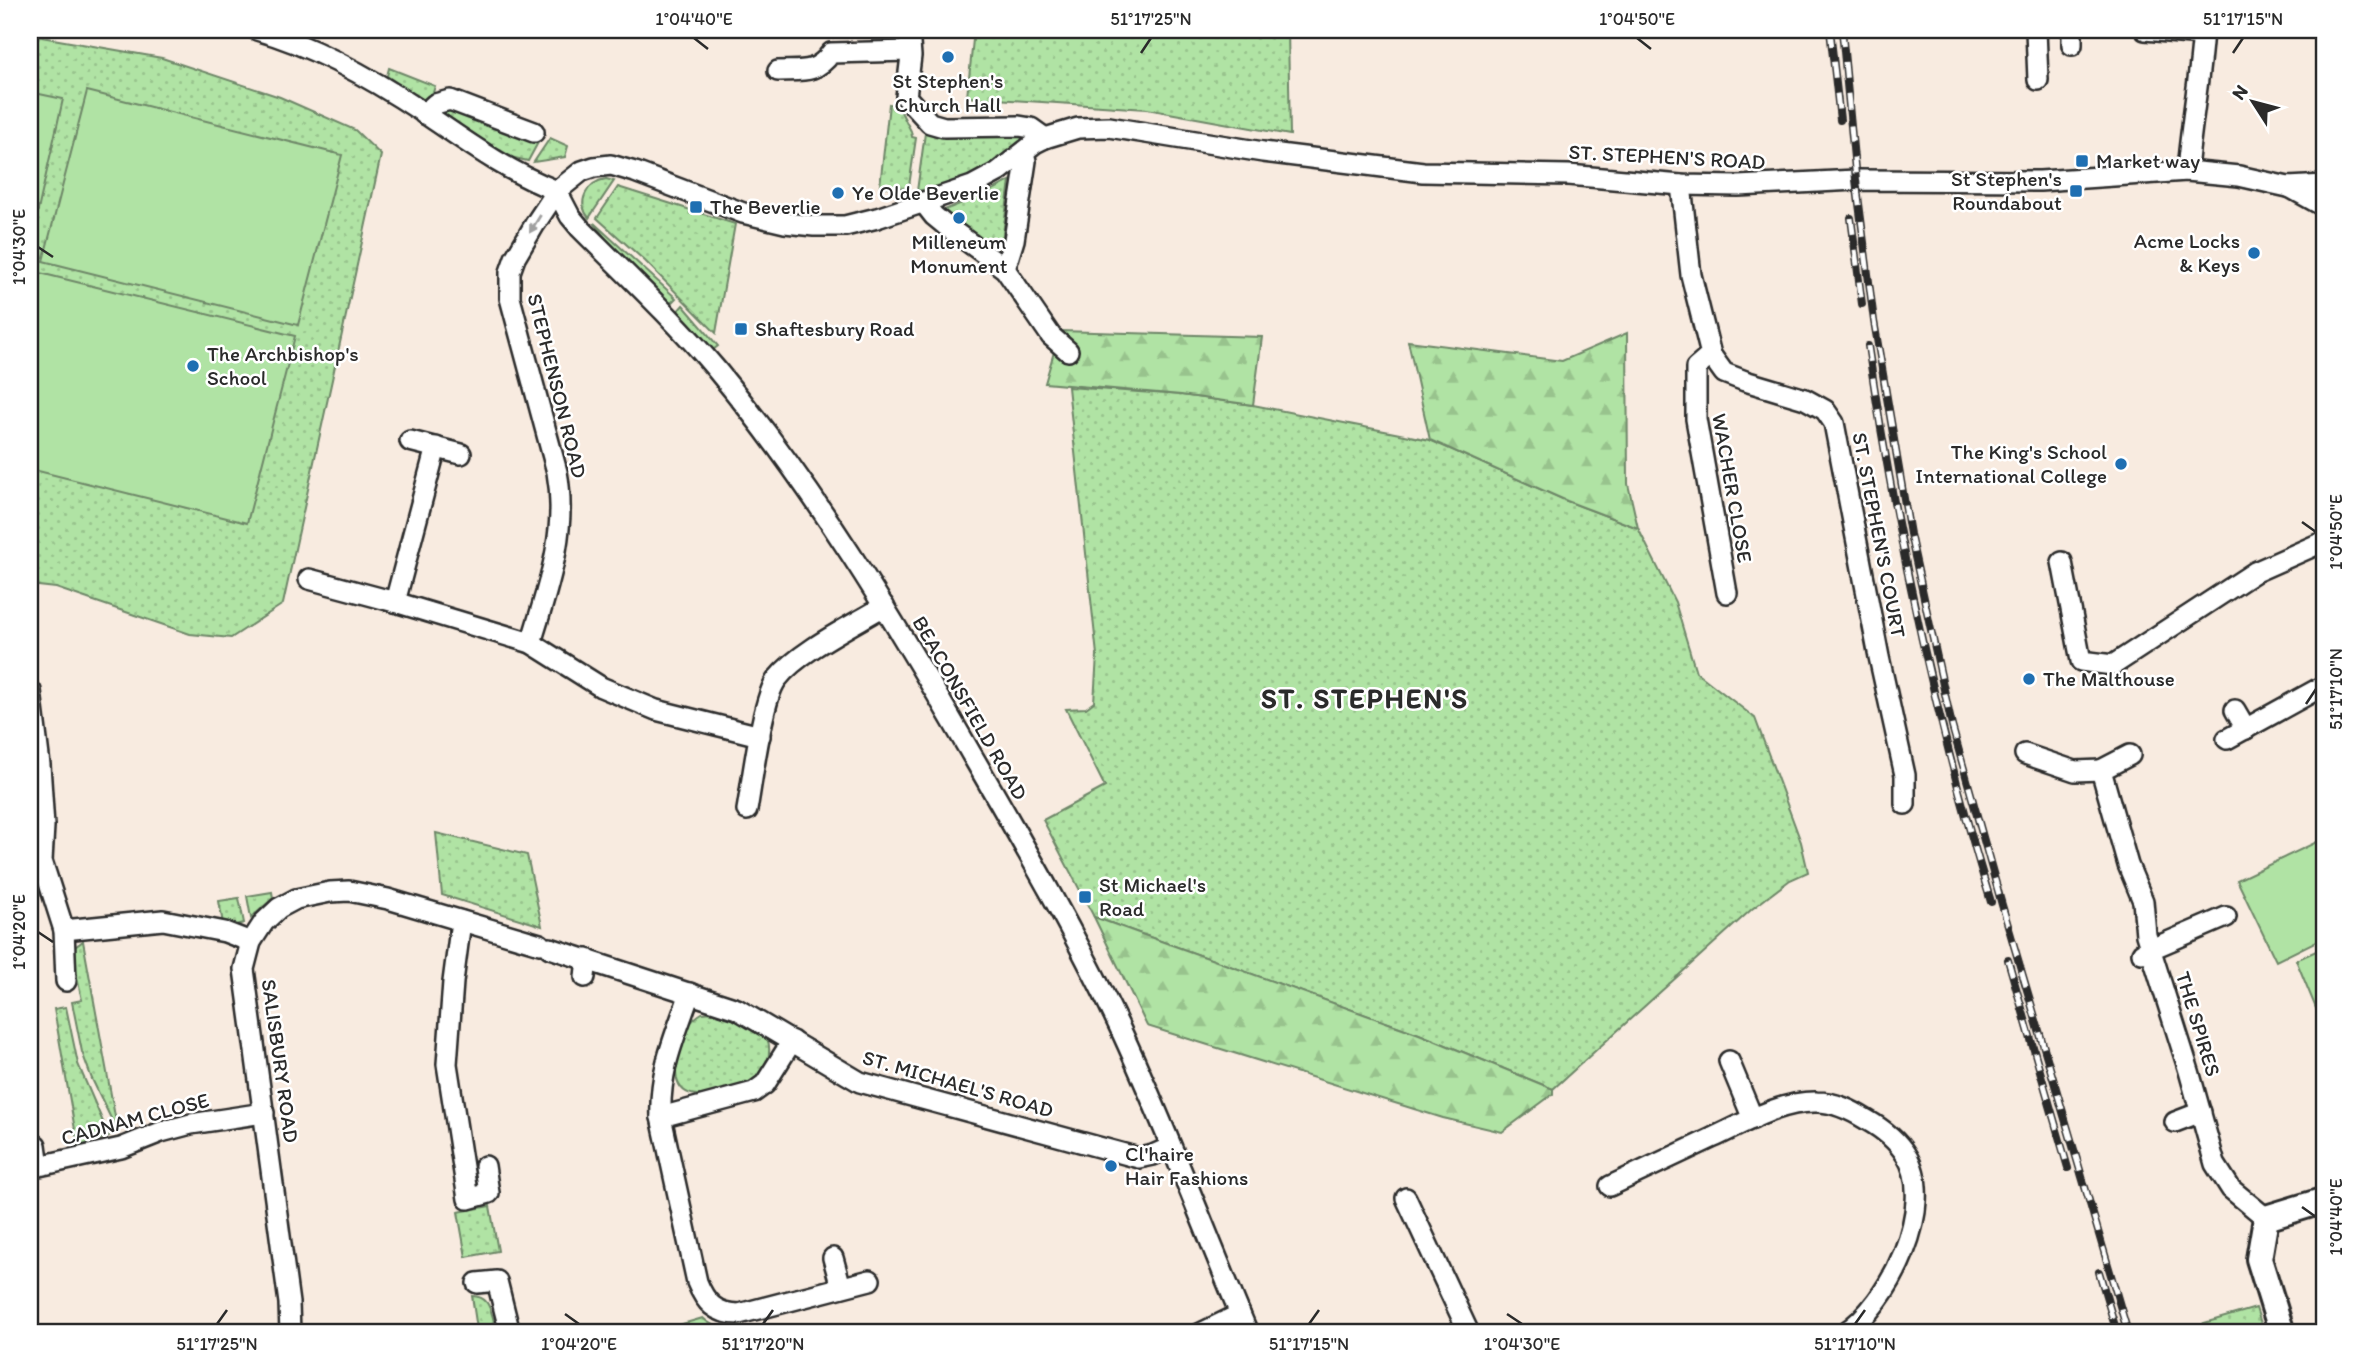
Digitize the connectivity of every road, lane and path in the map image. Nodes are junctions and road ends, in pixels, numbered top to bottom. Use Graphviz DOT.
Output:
graph roads {
  1 [pos="909,30"];
  2 [pos="2036,30"];
  3 [pos="2145,30"];
  4 [pos="267,31"];
  5 [pos="2203,32"];
  6 [pos="911,51"];
  7 [pos="778,71"];
  8 [pos="2038,80"];
  9 [pos="424,114"];
  10 [pos="534,132"];
  11 [pos="1045,138"];
  12 [pos="1024,153"];
  13 [pos="2187,171"];
  14 [pos="1681,185"];
  15 [pos="2325,185"];
  16 [pos="2288,187"];
  17 [pos="556,191"];
  18 [pos="923,202"];
  19 [pos="2325,207"];
  20 [pos="1005,270"];
  21 [pos="1069,351"];
  22 [pos="1711,355"];
  23 [pos="410,441"];
  24 [pos="436,447"];
  25 [pos="461,454"];
  26 [pos="2325,541"];
  27 [pos="2062,562"];
  28 [pos="309,579"];
  29 [pos="1727,593"];
  30 [pos="395,602"];
  31 [pos="884,606"];
  32 [pos="531,643"];
  33 [pos="2325,685"];
  34 [pos="31,691"];
  35 [pos="2235,710"];
  36 [pos="2246,729"];
  37 [pos="760,736"];
  38 [pos="2227,739"];
  39 [pos="2025,754"];
  40 [pos="2130,755"];
  41 [pos="2101,770"];
  42 [pos="1905,804"];
  43 [pos="747,810"];
  44 [pos="2226,917"];
  45 [pos="461,921"];
  46 [pos="64,930"];
  47 [pos="251,942"];
  48 [pos="2146,945"];
  49 [pos="545,946"];
  50 [pos="66,981"];
  51 [pos="691,993"];
  52 [pos="792,1041"];
  53 [pos="1729,1061"];
  54 [pos="2201,1112"];
  55 [pos="264,1113"];
  56 [pos="661,1117"];
  57 [pos="1753,1119"];
  58 [pos="2175,1122"];
  59 [pos="36,1145"];
  60 [pos="1171,1147"];
  61 [pos="485,1166"];
  62 [pos="1610,1186"];
  63 [pos="1406,1198"];
  64 [pos="2325,1200"];
  65 [pos="2266,1218"];
  66 [pos="833,1258"];
  67 [pos="870,1280"];
  68 [pos="477,1283"];
  69 [pos="841,1287"];
  70 [pos="1240,1314"];
  71 [pos="290,1333"];
  72 [pos="510,1333"];
  73 [pos="1201,1333"];
  74 [pos="1248,1333"];
  75 [pos="1469,1333"];
  76 [pos="1844,1333"];
  77 [pos="2282,1333"];
  1 -- 6 [label="street"];
  2 -- 8 [label="street"];
  3 -- 5 [label="street"];
  4 -- 9 [label="street"];
  5 -- 13 [label="street"];
  6 -- 7 [label="street"];
  6 -- 11 [label="street"];
  9 -- 10 [label="street"];
  9 -- 17 [label="street"];
  11 -- 12 [label="street, ST. STEPHEN'S ROAD"];
  11 -- 14 [label="street, ST. STEPHEN'S ROAD"];
  12 -- 18 [label="street, ST. STEPHEN'S ROAD"];
  12 -- 20 [label="street"];
  13 -- 14 [label="street, ST. STEPHEN'S ROAD"];
  13 -- 16 [label="street, ST. STEPHEN'S ROAD"];
  14 -- 22 [label="street"];
  15 -- 16 [label="street, ST. STEPHEN'S ROAD"];
  16 -- 19 [label="street, ST. STEPHEN'S ROAD"];
  17 -- 18 [label="street, ST. STEPHEN'S ROAD"];
  17 -- 31 [label="street, BEACONSFIELD ROAD"];
  17 -- 32 [label="street, STEPHENSON ROAD, one-way"];
  18 -- 20 [label="street"];
  20 -- 21 [label="street"];
  22 -- 29 [label="street, WACHER CLOSE"];
  22 -- 42 [label="street, ST. STEPHEN'S COURT"];
  23 -- 24 [label="street"];
  24 -- 25 [label="street"];
  24 -- 30 [label="street"];
  26 -- 27 [label="street"];
  28 -- 30 [label="street"];
  30 -- 32 [label="street"];
  31 -- 37 [label="street"];
  31 -- 60 [label="street, BEACONSFIELD ROAD"];
  32 -- 37 [label="street"];
  33 -- 36 [label="street"];
  34 -- 46 [label="street"];
  35 -- 36 [label="street"];
  36 -- 38 [label="street"];
  37 -- 43 [label="street"];
  39 -- 41 [label="street"];
  40 -- 41 [label="street"];
  41 -- 48 [label="street, THE SPIRES"];
  44 -- 48 [label="street"];
  45 -- 47 [label="street, SALISBURY ROAD"];
  45 -- 49 [label="street, SALISBURY ROAD"];
  45 -- 61 [label="street"];
  46 -- 47 [label="street"];
  46 -- 50 [label="street"];
  47 -- 55 [label="street, SALISBURY ROAD"];
  48 -- 54 [label="street, THE SPIRES"];
  49 -- 51 [label="street, ST. MICHAEL'S ROAD"];
  51 -- 52 [label="street, ST. MICHAEL'S ROAD"];
  51 -- 56 [label="street"];
  52 -- 56 [label="street"];
  52 -- 60 [label="street, ST. MICHAEL'S ROAD"];
  53 -- 57 [label="street"];
  54 -- 58 [label="street"];
  54 -- 65 [label="street, THE SPIRES"];
  55 -- 59 [label="street, CADNAM CLOSE"];
  55 -- 71 [label="street, SALISBURY ROAD"];
  56 -- 69 [label="street"];
  57 -- 62 [label="street"];
  57 -- 76 [label="street"];
  60 -- 70 [label="street, BEACONSFIELD ROAD"];
  63 -- 75 [label="street"];
  64 -- 65 [label="main road"];
  65 -- 77 [label="main road"];
  66 -- 69 [label="street"];
  67 -- 69 [label="street"];
  68 -- 72 [label="street"];
  70 -- 73 [label="street"];
  70 -- 74 [label="street, BEACONSFIELD ROAD"];
}
